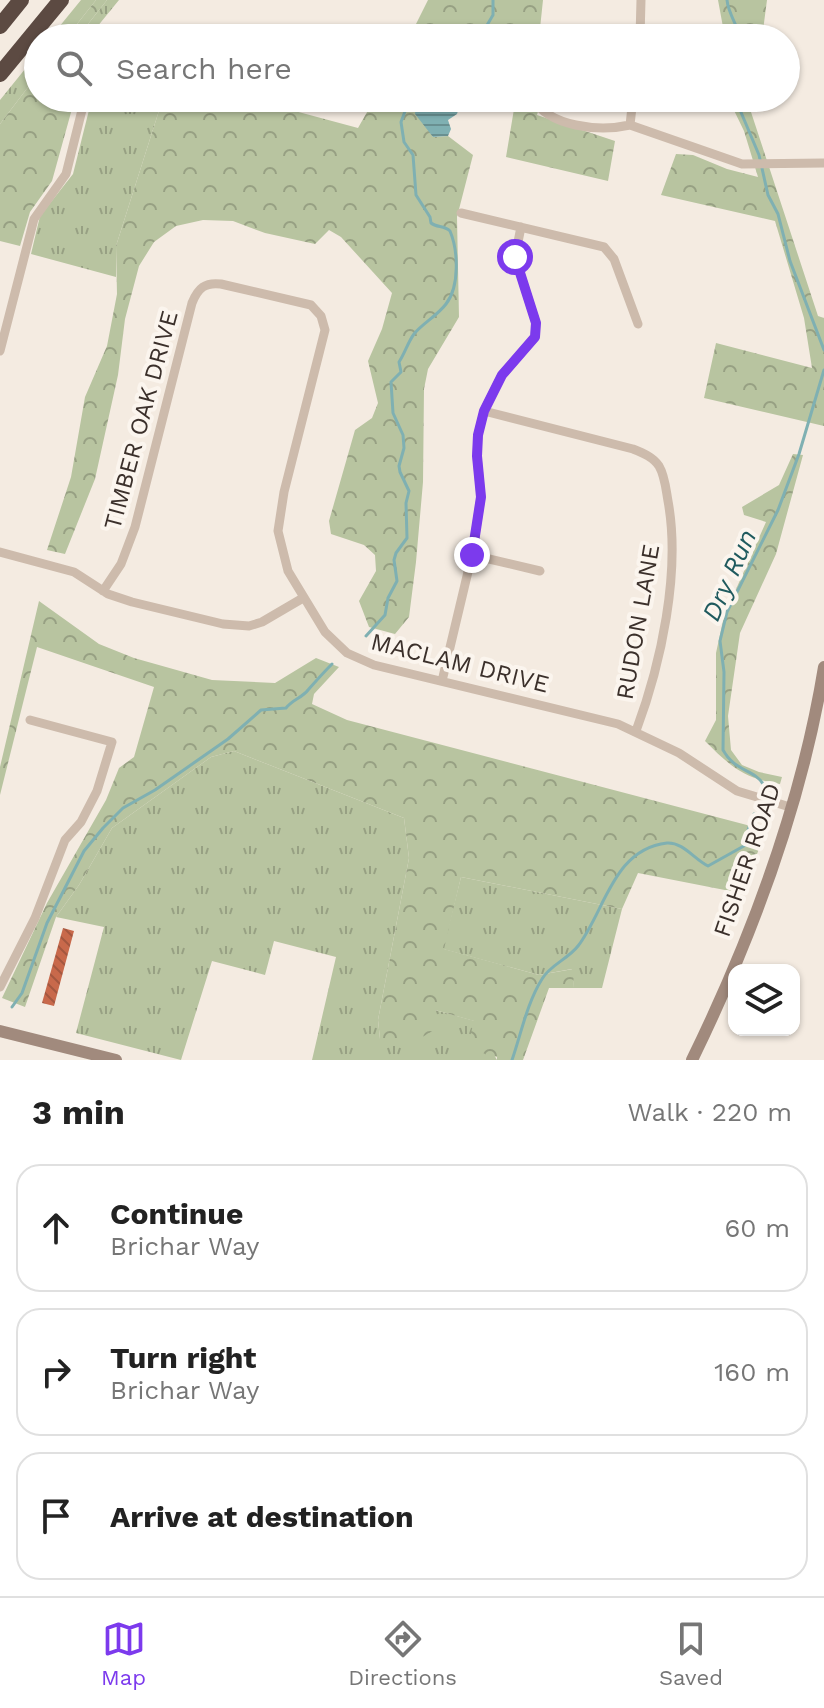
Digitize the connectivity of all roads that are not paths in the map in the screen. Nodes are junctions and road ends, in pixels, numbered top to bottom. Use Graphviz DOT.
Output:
graph roads {
  1 [pos="21,0"];
  2 [pos="61,0"];
  3 [pos="641,0"];
  4 [pos="41,24"];
  5 [pos="640,24"];
  6 [pos="0,26"];
  7 [pos="24,45"];
  8 [pos="0,74"];
  9 [pos="82,112"];
  10 [pos="542,112"];
  11 [pos="631,112"];
  12 [pos="630,125"];
  13 [pos="824,163"];
  14 [pos="461,213"];
  15 [pos="521,227"];
  16 [pos="321,316"];
  17 [pos="638,324"];
  18 [pos="0,351"];
  19 [pos="484,411"];
  20 [pos="0,552"];
  21 [pos="472,555"];
  22 [pos="540,571"];
  23 [pos="103,591"];
  24 [pos="303,598"];
  25 [pos="824,667"];
  26 [pos="442,681"];
  27 [pos="30,720"];
  28 [pos="636,731"];
  29 [pos="790,807"];
  30 [pos="0,987"];
  31 [pos="0,1031"];
  32 [pos="116,1060"];
  33 [pos="692,1060"];
  1 -- 6 [label="highway"];
  2 -- 4 [label="highway"];
  3 -- 5 [label="street"];
  7 -- 8 [label="highway"];
  9 -- 18 [label="street"];
  10 -- 12 [label="street"];
  11 -- 12 [label="street"];
  12 -- 13 [label="street"];
  14 -- 15 [label="street"];
  15 -- 17 [label="street"];
  15 -- 19 [label="street"];
  16 -- 23 [label="street, TIMBER OAK DRIVE"];
  16 -- 24 [label="street, MACLAM DRIVE"];
  19 -- 21 [label="street"];
  19 -- 28 [label="street, RUDON LANE"];
  20 -- 23 [label="street"];
  21 -- 22 [label="street"];
  21 -- 26 [label="street"];
  23 -- 24 [label="street"];
  24 -- 26 [label="street, MACLAM DRIVE"];
  25 -- 29 [label="main road, FISHER ROAD"];
  26 -- 28 [label="street, MACLAM DRIVE"];
  27 -- 30 [label="street"];
  28 -- 29 [label="street, MACLAM DRIVE"];
  29 -- 33 [label="main road, FISHER ROAD"];
  31 -- 32 [label="main road"];
}
